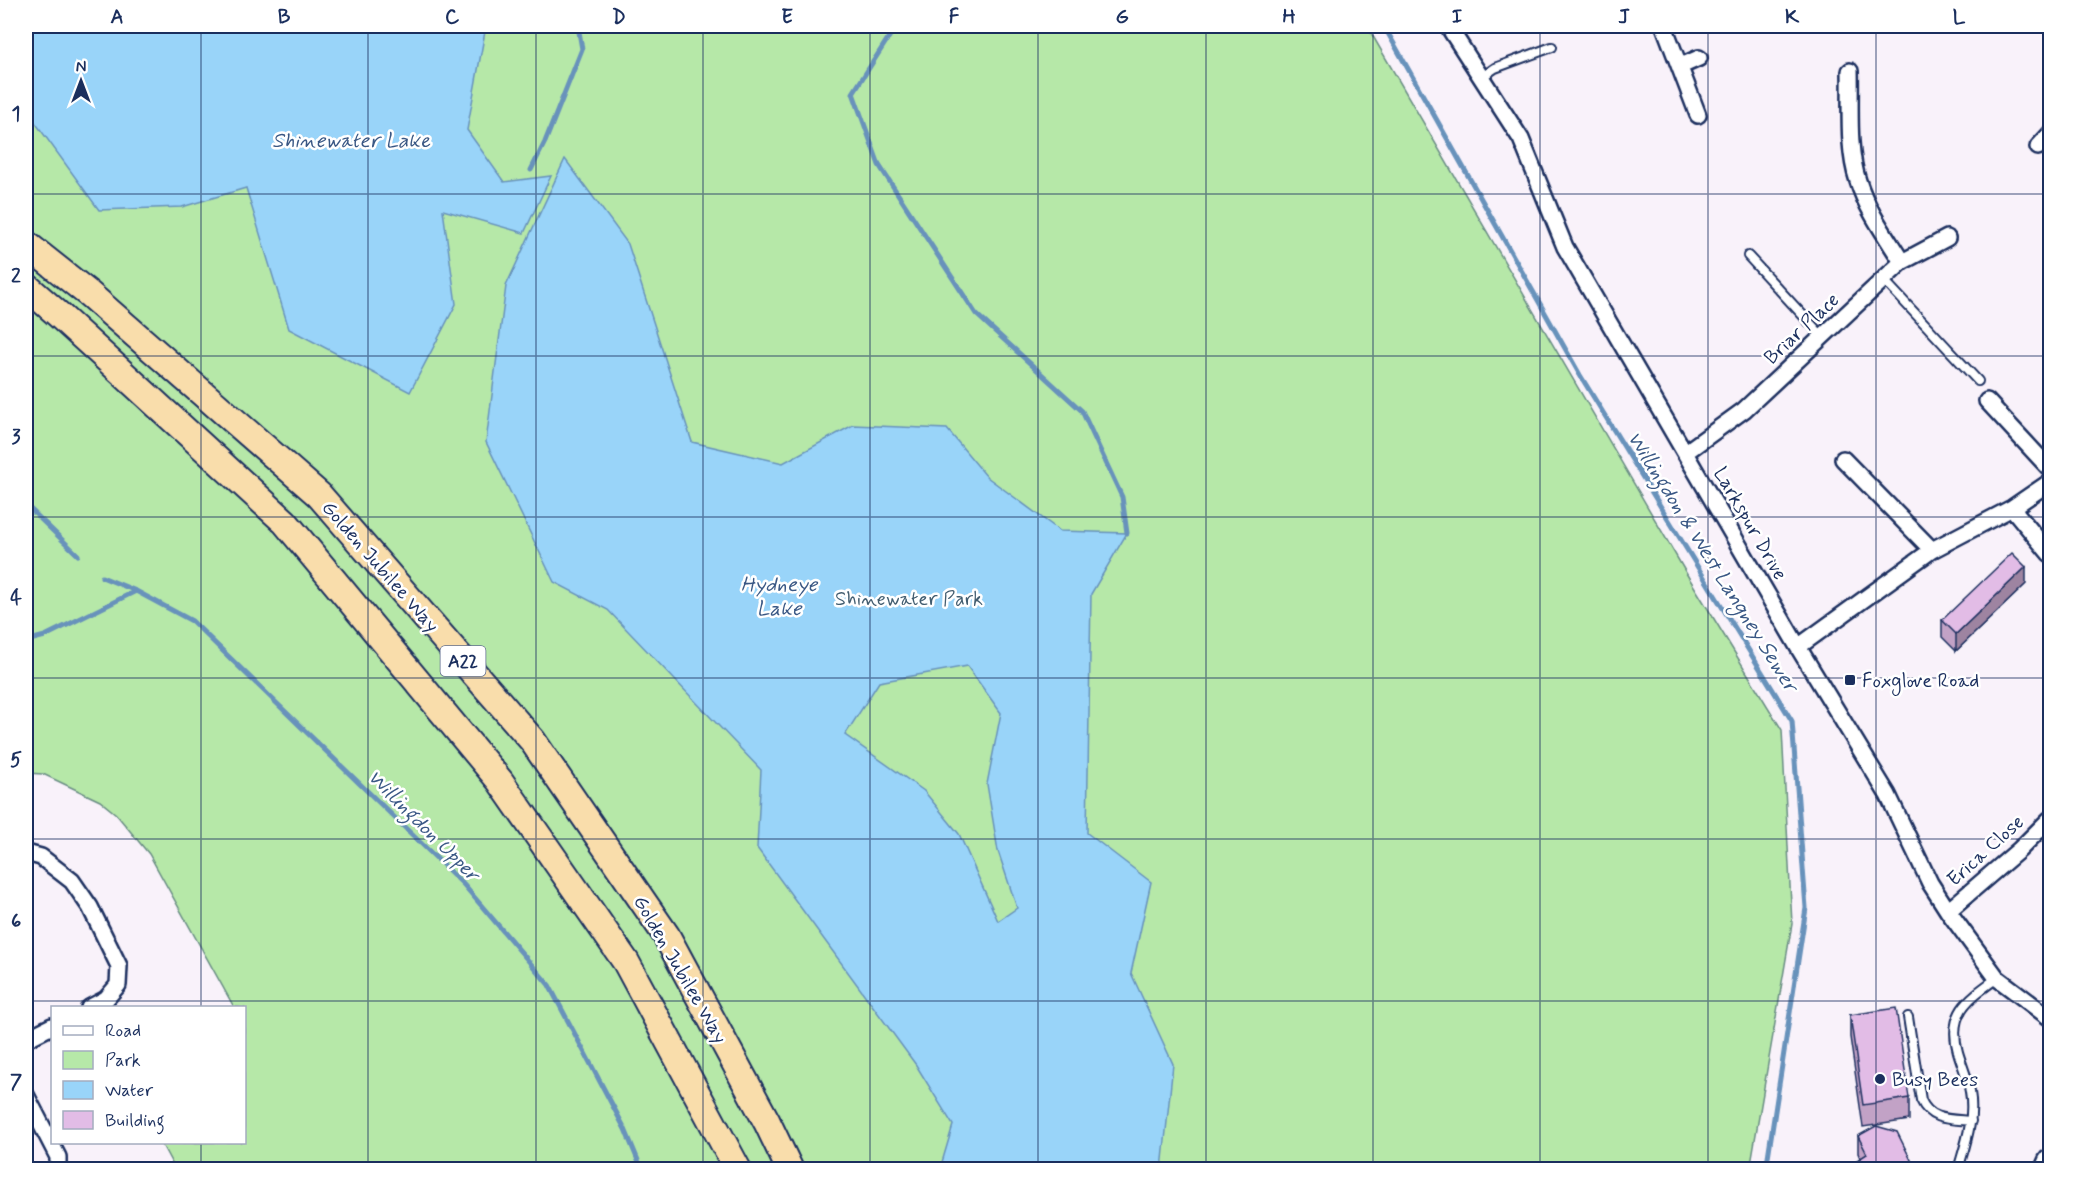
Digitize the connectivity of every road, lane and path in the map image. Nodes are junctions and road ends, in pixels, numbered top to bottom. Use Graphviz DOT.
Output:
graph roads {
  1 [pos="1448,26"];
  2 [pos="1664,26"];
  3 [pos="1552,47"];
  4 [pos="1699,58"];
  5 [pos="1681,66"];
  6 [pos="1850,71"];
  7 [pos="1482,77"];
  8 [pos="1698,115"];
  9 [pos="2050,134"];
  10 [pos="2038,147"];
  11 [pos="1947,238"];
  12 [pos="26,244"];
  13 [pos="1748,256"];
  14 [pos="1902,262"];
  15 [pos="1883,279"];
  16 [pos="26,286"];
  17 [pos="1822,336"];
  18 [pos="1978,381"];
  19 [pos="1987,401"];
  20 [pos="1686,452"];
  21 [pos="1843,459"];
  22 [pos="2050,469"];
  23 [pos="2050,482"];
  24 [pos="2012,508"];
  25 [pos="1932,550"];
  26 [pos="2050,554"];
  27 [pos="1798,647"];
  28 [pos="2050,819"];
  29 [pos="26,853"];
  30 [pos="1948,911"];
  31 [pos="1997,978"];
  32 [pos="93,1006"];
  33 [pos="1908,1017"];
  34 [pos="2050,1018"];
  35 [pos="51,1026"];
  36 [pos="26,1039"];
  37 [pos="26,1095"];
  38 [pos="1971,1121"];
  39 [pos="51,1143"];
  40 [pos="52,1144"];
  41 [pos="2050,1161"];
  42 [pos="58,1170"];
  43 [pos="738,1170"];
  44 [pos="789,1170"];
  45 [pos="1958,1170"];
  46 [pos="2046,1170"];
  1 -- 7 [label="street, Larkspur Drive"];
  2 -- 5 [label="street"];
  3 -- 7 [label="lane"];
  4 -- 5 [label="street"];
  5 -- 8 [label="street"];
  6 -- 14 [label="street"];
  7 -- 20 [label="street, Larkspur Drive"];
  9 -- 10 [label="street"];
  11 -- 14 [label="street, Briar Place"];
  12 -- 44 [label="highway, Golden Jubilee Way / A22"];
  13 -- 17 [label="lane"];
  14 -- 15 [label="street, Briar Place"];
  15 -- 17 [label="street, Briar Place"];
  15 -- 18 [label="lane"];
  16 -- 43 [label="highway, A22"];
  17 -- 20 [label="street, Briar Place"];
  19 -- 22 [label="street"];
  20 -- 27 [label="street, Larkspur Drive"];
  21 -- 25 [label="street"];
  23 -- 24 [label="street"];
  24 -- 25 [label="street"];
  24 -- 26 [label="street"];
  25 -- 27 [label="street"];
  27 -- 30 [label="street, Larkspur Drive"];
  28 -- 30 [label="street, Erica Close"];
  29 -- 32 [label="street"];
  30 -- 31 [label="street, Larkspur Drive"];
  31 -- 34 [label="street, Larkspur Drive"];
  31 -- 38 [label="lane"];
  33 -- 38 [label="lane"];
  35 -- 36 [label="street"];
  37 -- 39 [label="street"];
  38 -- 45 [label="lane"];
  40 -- 42 [label="street"];
  41 -- 46 [label="main road"];
}
